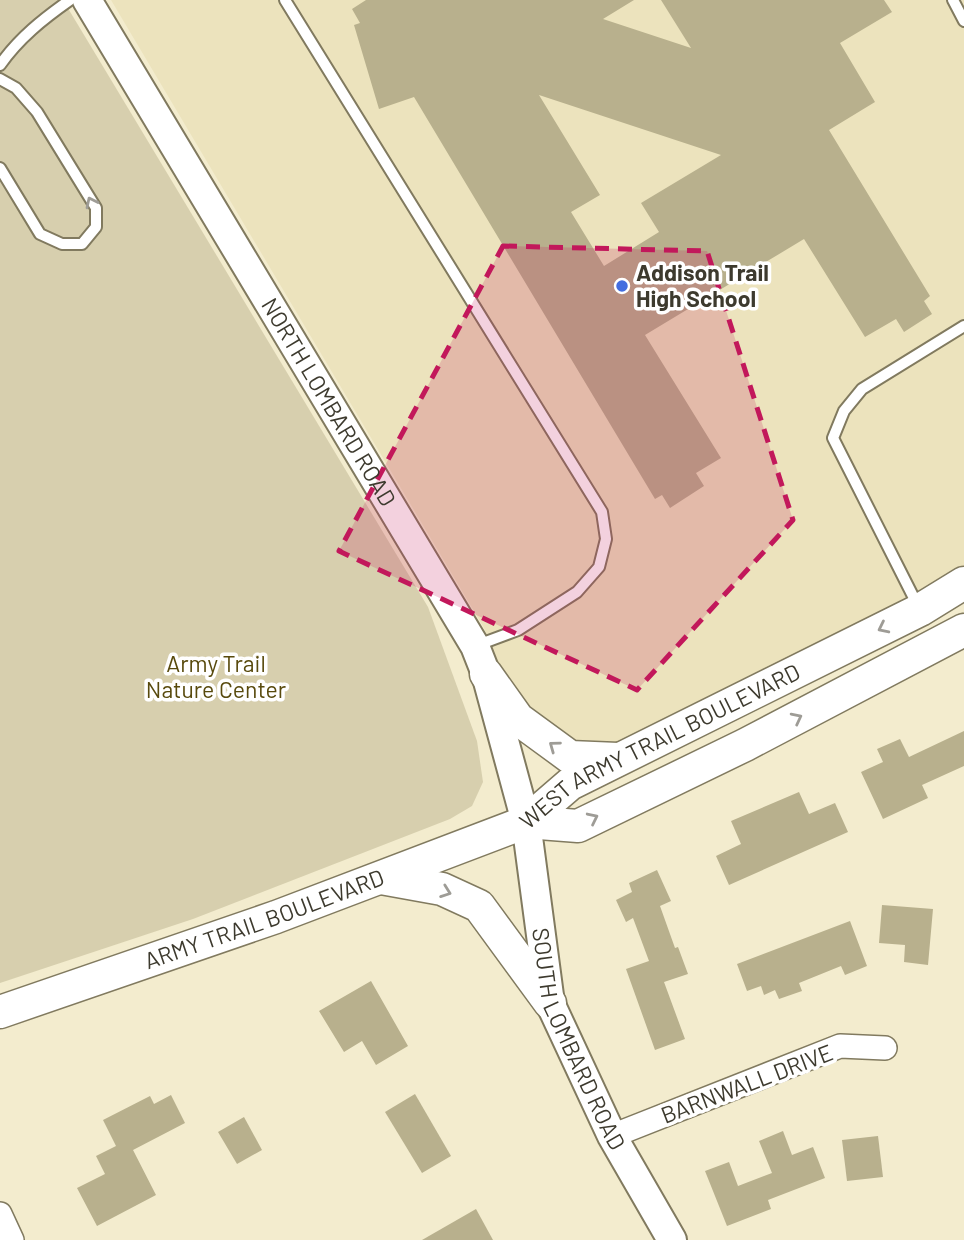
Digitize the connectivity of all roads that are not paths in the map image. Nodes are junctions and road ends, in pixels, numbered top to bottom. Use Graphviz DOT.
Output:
graph roads {
  1 [pos="69,0"];
  2 [pos="87,0"];
  3 [pos="285,0"];
  4 [pos="953,0"];
  5 [pos="964,21"];
  6 [pos="0,65"];
  7 [pos="0,79"];
  8 [pos="0,168"];
  9 [pos="964,326"];
  10 [pos="964,583"];
  11 [pos="920,610"];
  12 [pos="964,630"];
  13 [pos="935,645"];
  14 [pos="481,660"];
  15 [pos="619,759"];
  16 [pos="526,822"];
  17 [pos="379,878"];
  18 [pos="550,1003"];
  19 [pos="0,1012"];
  20 [pos="885,1048"];
  21 [pos="612,1136"];
  22 [pos="0,1214"];
  23 [pos="12,1240"];
  24 [pos="672,1240"];
  1 -- 6 [label="lane"];
  2 -- 14 [label="street, NORTH LOMBARD ROAD"];
  3 -- 14 [label="lane"];
  4 -- 5 [label="lane"];
  8 -- 7 [label="lane, one-way"];
  9 -- 11 [label="lane"];
  10 -- 11 [label="main road, WEST ARMY TRAIL BOULEVARD"];
  11 -- 13 [label="main road"];
  11 -- 15 [label="main road, WEST ARMY TRAIL BOULEVARD, one-way"];
  12 -- 13 [label="main road, WEST ARMY TRAIL BOULEVARD"];
  16 -- 13 [label="main road, WEST ARMY TRAIL BOULEVARD, one-way"];
  15 -- 14 [label="main road, one-way"];
  14 -- 16 [label="street, NORTH LOMBARD ROAD"];
  15 -- 16 [label="main road, WEST ARMY TRAIL BOULEVARD"];
  16 -- 17 [label="main road, ARMY TRAIL BOULEVARD"];
  16 -- 18 [label="street, SOUTH LOMBARD ROAD"];
  17 -- 18 [label="main road, one-way"];
  17 -- 19 [label="main road, ARMY TRAIL BOULEVARD"];
  18 -- 21 [label="street, SOUTH LOMBARD ROAD"];
  20 -- 21 [label="street, BARNWALL DRIVE"];
  21 -- 24 [label="street, SOUTH LOMBARD ROAD"];
  22 -- 23 [label="street"];
}
